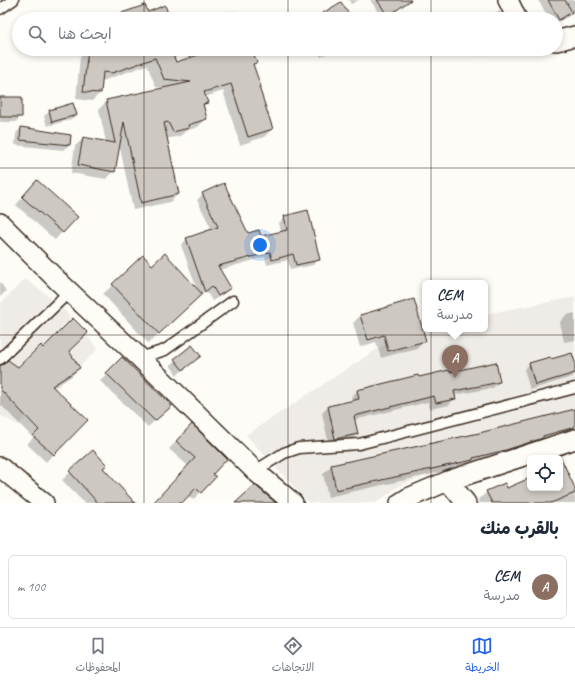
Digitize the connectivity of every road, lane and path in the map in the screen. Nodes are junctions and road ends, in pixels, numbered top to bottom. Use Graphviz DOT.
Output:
graph roads {
  1 [pos="13,0"];
  2 [pos="508,0"];
  3 [pos="0,9"];
  4 [pos="514,12"];
  5 [pos="575,36"];
  6 [pos="563,40"];
  7 [pos="0,223"];
  8 [pos="69,292"];
  9 [pos="233,301"];
  10 [pos="140,358"];
  11 [pos="0,359"];
  12 [pos="575,388"];
  13 [pos="575,439"];
  14 [pos="0,467"];
  15 [pos="255,471"];
  16 [pos="448,481"];
  17 [pos="44,503"];
  18 [pos="293,503"];
  19 [pos="400,503"];
  20 [pos="466,503"];
  1 -- 3 [label="lane"];
  2 -- 4 [label="street"];
  5 -- 6 [label="street"];
  7 -- 8 [label="street"];
  8 -- 10 [label="street"];
  8 -- 11 [label="lane"];
  9 -- 10 [label="lane"];
  10 -- 15 [label="street"];
  12 -- 15 [label="lane"];
  13 -- 16 [label="street"];
  14 -- 17 [label="street"];
  15 -- 18 [label="street"];
  16 -- 19 [label="street"];
  16 -- 20 [label="street"];
}
